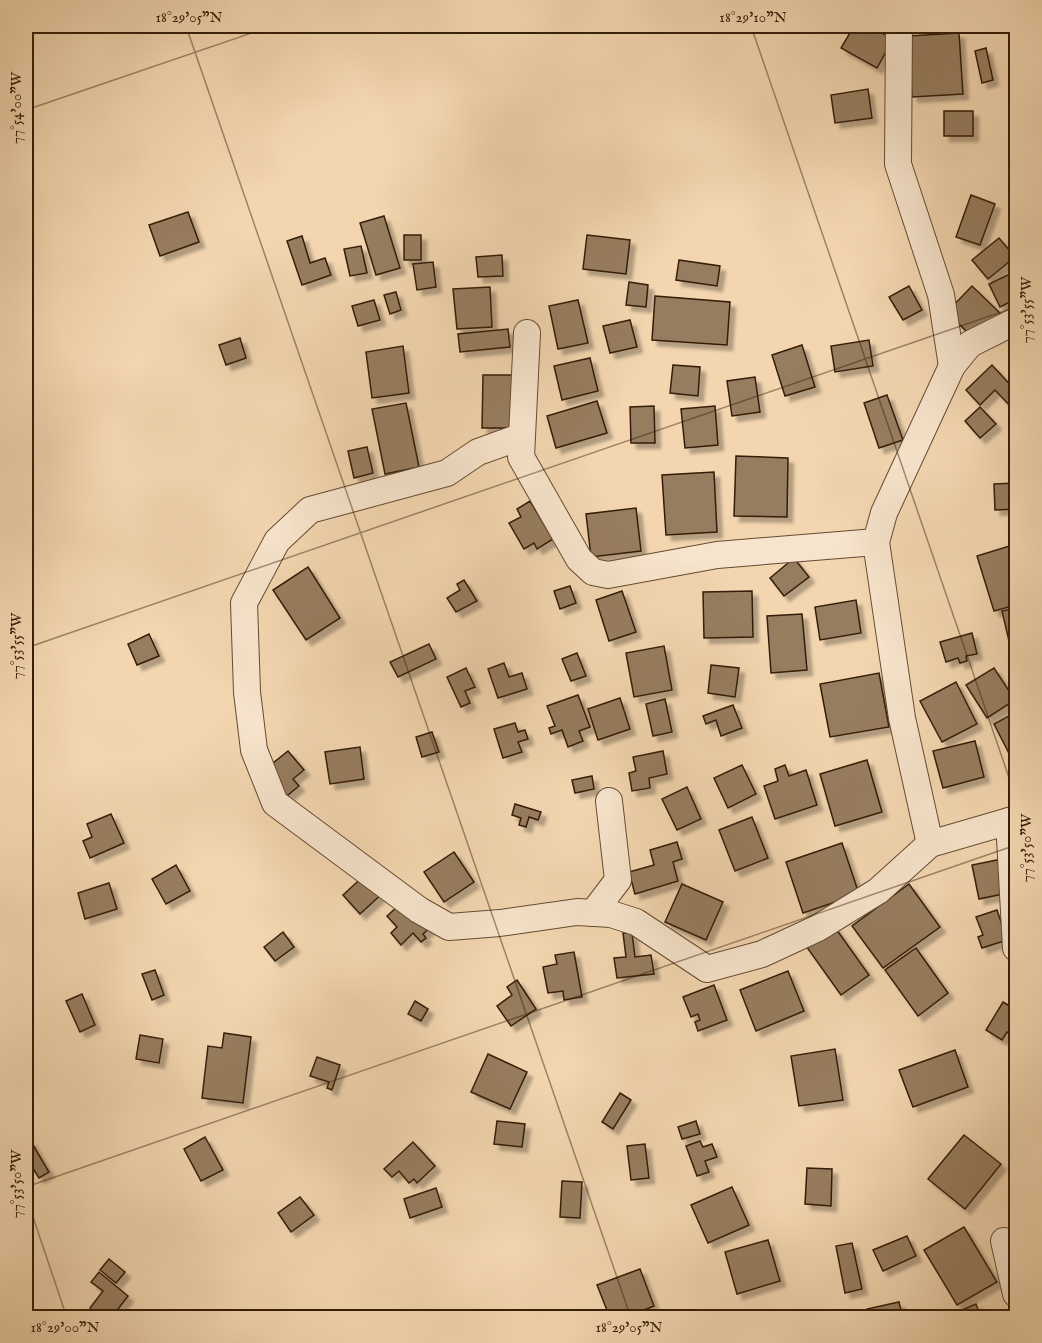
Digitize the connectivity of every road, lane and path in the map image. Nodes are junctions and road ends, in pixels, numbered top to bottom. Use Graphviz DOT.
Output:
graph roads {
  1 [pos="899,26"];
  2 [pos="1017,321"];
  3 [pos="527,333"];
  4 [pos="952,366"];
  5 [pos="520,437"];
  6 [pos="876,542"];
  7 [pos="609,801"];
  8 [pos="1013,820"];
  9 [pos="930,844"];
  10 [pos="593,913"];
  11 [pos="1017,948"];
  12 [pos="1004,1240"];
  13 [pos="1017,1294"];
  1 -- 4 [label="street"];
  2 -- 4 [label="street"];
  3 -- 5 [label="street"];
  4 -- 6 [label="street"];
  5 -- 6 [label="street"];
  5 -- 10 [label="street"];
  6 -- 9 [label="street"];
  7 -- 10 [label="street"];
  8 -- 9 [label="street"];
  8 -- 11 [label="street"];
  9 -- 10 [label="street"];
  12 -- 13 [label="street"];
}
